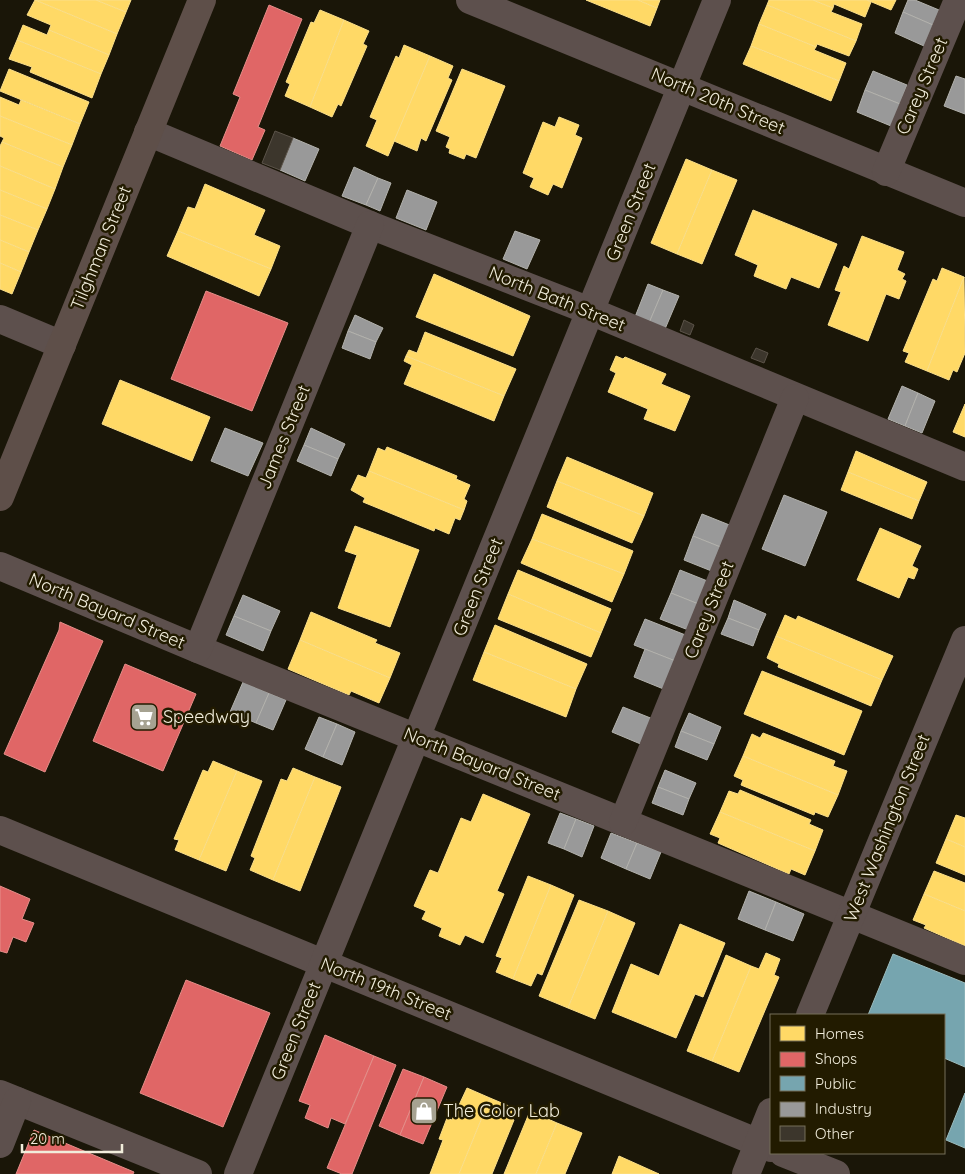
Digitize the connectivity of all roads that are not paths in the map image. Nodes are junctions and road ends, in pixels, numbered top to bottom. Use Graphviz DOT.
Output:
graph roads {
  1 [pos="202,0"];
  2 [pos="470,0"];
  3 [pos="717,0"];
  4 [pos="958,0"];
  5 [pos="682,86"];
  6 [pos="148,132"];
  7 [pos="886,172"];
  8 [pos="965,203"];
  9 [pos="370,225"];
  10 [pos="590,311"];
  11 [pos="0,319"];
  12 [pos="62,345"];
  13 [pos="795,398"];
  14 [pos="965,467"];
  15 [pos="0,497"];
  16 [pos="0,566"];
  17 [pos="965,640"];
  18 [pos="198,649"];
  19 [pos="417,737"];
  20 [pos="623,822"];
  21 [pos="0,830"];
  22 [pos="851,915"];
  23 [pos="965,961"];
  24 [pos="324,964"];
  25 [pos="810,1014"];
  26 [pos="9,1098"];
  27 [pos="0,1144"];
  28 [pos="770,1148"];
  29 [pos="770,1149"];
  30 [pos="786,1154"];
  31 [pos="198,1174"];
  32 [pos="238,1174"];
  33 [pos="746,1174"];
  34 [pos="836,1174"];
  1 -- 6 [label="main road, Tilghman Street"];
  2 -- 5 [label="street, North 20th Street"];
  3 -- 5 [label="street, Green Street"];
  4 -- 7 [label="street, Carey Street"];
  5 -- 7 [label="street, North 20th Street"];
  5 -- 10 [label="street, Green Street"];
  6 -- 9 [label="street, North Bath Street"];
  6 -- 12 [label="main road, Tilghman Street"];
  7 -- 8 [label="street, North 20th Street"];
  9 -- 10 [label="street, North Bath Street"];
  9 -- 18 [label="street, James Street"];
  10 -- 13 [label="street, North Bath Street"];
  10 -- 19 [label="street, Green Street"];
  11 -- 12 [label="street"];
  12 -- 15 [label="main road, Tilghman Street"];
  13 -- 14 [label="street, North Bath Street"];
  13 -- 20 [label="street, Carey Street"];
  16 -- 18 [label="street, North Bayard Street"];
  17 -- 22 [label="street, West Washington Street"];
  18 -- 19 [label="street, North Bayard Street"];
  19 -- 20 [label="street, North Bayard Street"];
  19 -- 24 [label="street, Green Street"];
  20 -- 22 [label="street, North Bayard Street"];
  21 -- 24 [label="street, North 19th Street"];
  22 -- 23 [label="street, North Bayard Street"];
  22 -- 25 [label="street, West Washington Street"];
  24 -- 28 [label="street, North 19th Street"];
  24 -- 32 [label="street, Green Street"];
  26 -- 27 [label="street"];
  26 -- 31 [label="street"];
  29 -- 33 [label="street"];
  30 -- 34 [label="street, North 19th Street"];
}
